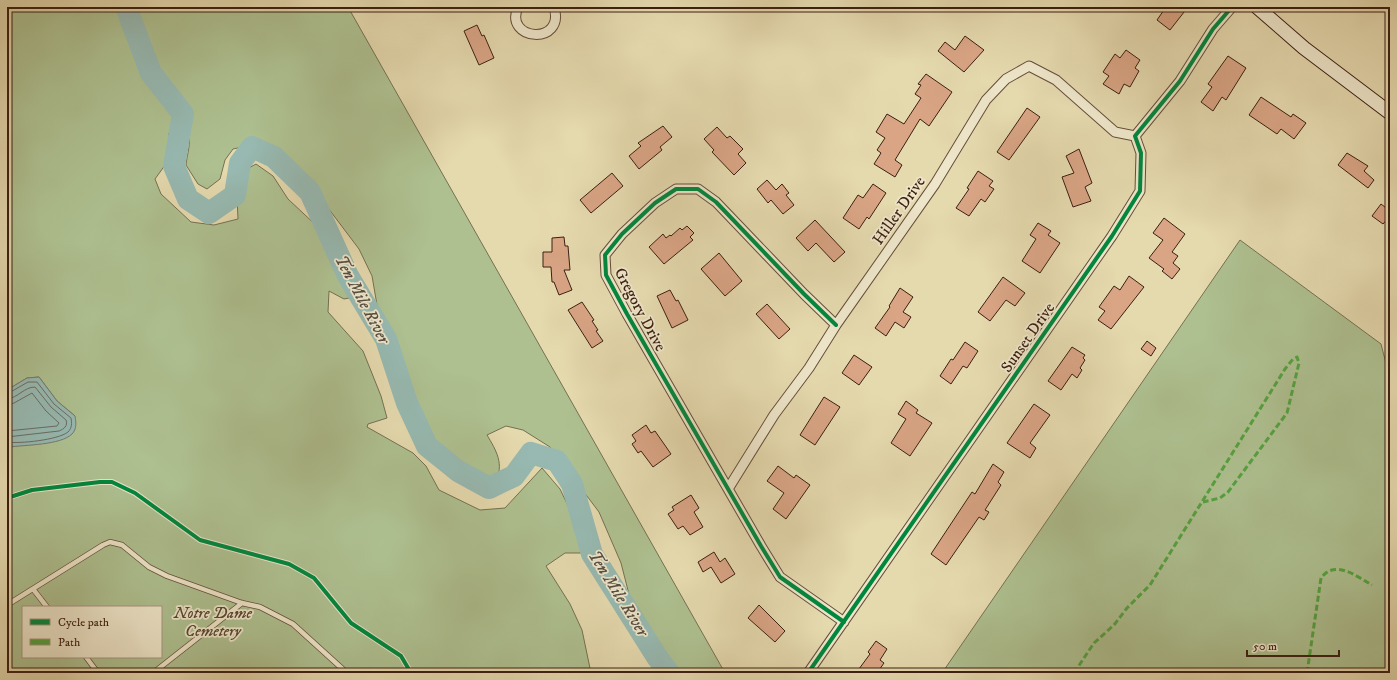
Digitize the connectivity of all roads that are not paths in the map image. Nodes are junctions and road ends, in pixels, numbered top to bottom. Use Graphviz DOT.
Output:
graph roads {
  1 [pos="518,7"];
  2 [pos="554,7"];
  3 [pos="1232,7"];
  4 [pos="1257,7"];
  5 [pos="1390,113"];
  6 [pos="1135,136"];
  7 [pos="836,325"];
  8 [pos="728,489"];
  9 [pos="33,589"];
  10 [pos="242,603"];
  11 [pos="7,605"];
  12 [pos="46,606"];
  13 [pos="844,622"];
  14 [pos="87,658"];
  15 [pos="98,673"];
  16 [pos="153,673"];
  17 [pos="347,673"];
  18 [pos="808,673"];
  1 -- 2 [label="street"];
  3 -- 6 [label="street"];
  4 -- 5 [label="main road"];
  6 -- 7 [label="street, Hiller Drive"];
  6 -- 13 [label="street, Sunset Drive"];
  7 -- 8 [label="street, Hiller Drive"];
  7 -- 8 [label="street, Gregory Drive"];
  8 -- 13 [label="street, Gregory Drive"];
  9 -- 10 [label="lane"];
  9 -- 11 [label="lane"];
  9 -- 12 [label="lane"];
  10 -- 16 [label="lane"];
  10 -- 17 [label="lane"];
  13 -- 18 [label="street, Sunset Drive"];
  14 -- 15 [label="lane"];
}
